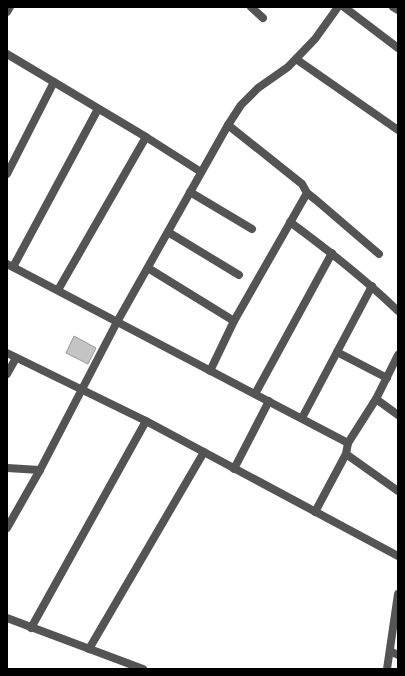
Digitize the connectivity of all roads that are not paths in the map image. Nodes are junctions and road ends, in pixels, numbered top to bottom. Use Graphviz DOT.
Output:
graph roads {
  1 [pos="10,7"];
  2 [pos="251,7"];
  3 [pos="338,7"];
  4 [pos="344,7"];
  5 [pos="393,7"];
  6 [pos="398,10"];
  7 [pos="7,12"];
  8 [pos="263,18"];
  9 [pos="398,48"];
  10 [pos="7,54"];
  11 [pos="296,59"];
  12 [pos="54,82"];
  13 [pos="98,109"];
  14 [pos="228,124"];
  15 [pos="398,130"];
  16 [pos="146,138"];
  17 [pos="201,172"];
  18 [pos="7,174"];
  19 [pos="190,192"];
  20 [pos="307,193"];
  21 [pos="290,222"];
  22 [pos="252,229"];
  23 [pos="168,232"];
  24 [pos="332,253"];
  25 [pos="378,254"];
  26 [pos="10,265"];
  27 [pos="148,268"];
  28 [pos="239,275"];
  29 [pos="372,286"];
  30 [pos="58,290"];
  31 [pos="398,311"];
  32 [pos="234,321"];
  33 [pos="117,322"];
  34 [pos="337,352"];
  35 [pos="7,353"];
  36 [pos="398,355"];
  37 [pos="16,358"];
  38 [pos="210,371"];
  39 [pos="7,374"];
  40 [pos="387,378"];
  41 [pos="81,390"];
  42 [pos="255,394"];
  43 [pos="376,399"];
  44 [pos="269,401"];
  45 [pos="398,415"];
  46 [pos="302,418"];
  47 [pos="146,421"];
  48 [pos="348,443"];
  49 [pos="204,452"];
  50 [pos="346,454"];
  51 [pos="7,468"];
  52 [pos="234,469"];
  53 [pos="40,470"];
  54 [pos="398,491"];
  55 [pos="315,512"];
  56 [pos="7,528"];
  57 [pos="398,556"];
  58 [pos="398,594"];
  59 [pos="7,618"];
  60 [pos="31,628"];
  61 [pos="89,649"];
  62 [pos="390,651"];
  63 [pos="398,655"];
  64 [pos="143,669"];
  65 [pos="387,669"];
  1 -- 7 [label="street"];
  2 -- 8 [label="street"];
  3 -- 11 [label="street"];
  4 -- 9 [label="street"];
  5 -- 6 [label="street"];
  10 -- 12 [label="street"];
  11 -- 14 [label="street"];
  11 -- 15 [label="street"];
  12 -- 13 [label="street"];
  12 -- 18 [label="street"];
  13 -- 16 [label="street"];
  13 -- 26 [label="street"];
  14 -- 17 [label="street"];
  14 -- 20 [label="street"];
  16 -- 17 [label="street"];
  16 -- 30 [label="street"];
  17 -- 19 [label="street"];
  19 -- 22 [label="street"];
  19 -- 23 [label="street"];
  20 -- 21 [label="street"];
  20 -- 25 [label="street"];
  21 -- 24 [label="street"];
  21 -- 32 [label="street"];
  23 -- 27 [label="street"];
  23 -- 28 [label="street"];
  24 -- 29 [label="street"];
  24 -- 42 [label="street"];
  26 -- 30 [label="street"];
  27 -- 32 [label="street"];
  27 -- 33 [label="street"];
  29 -- 31 [label="street"];
  29 -- 34 [label="street"];
  30 -- 33 [label="street"];
  32 -- 38 [label="street"];
  33 -- 38 [label="street"];
  33 -- 41 [label="street"];
  34 -- 40 [label="street"];
  34 -- 46 [label="street"];
  35 -- 37 [label="street"];
  36 -- 40 [label="street"];
  37 -- 39 [label="street"];
  37 -- 41 [label="street"];
  38 -- 42 [label="street"];
  40 -- 43 [label="street"];
  41 -- 47 [label="street"];
  41 -- 53 [label="street"];
  42 -- 44 [label="street"];
  43 -- 45 [label="street"];
  43 -- 48 [label="street"];
  44 -- 46 [label="street"];
  44 -- 52 [label="street"];
  46 -- 48 [label="street"];
  47 -- 49 [label="street"];
  47 -- 60 [label="street"];
  48 -- 50 [label="street"];
  49 -- 52 [label="street"];
  49 -- 61 [label="street"];
  50 -- 54 [label="street"];
  50 -- 55 [label="street"];
  51 -- 53 [label="street"];
  52 -- 55 [label="street"];
  53 -- 56 [label="street"];
  55 -- 57 [label="street"];
  58 -- 62 [label="street"];
  59 -- 60 [label="street"];
  60 -- 61 [label="street"];
  61 -- 64 [label="street"];
  62 -- 63 [label="street"];
  62 -- 65 [label="street"];
}
